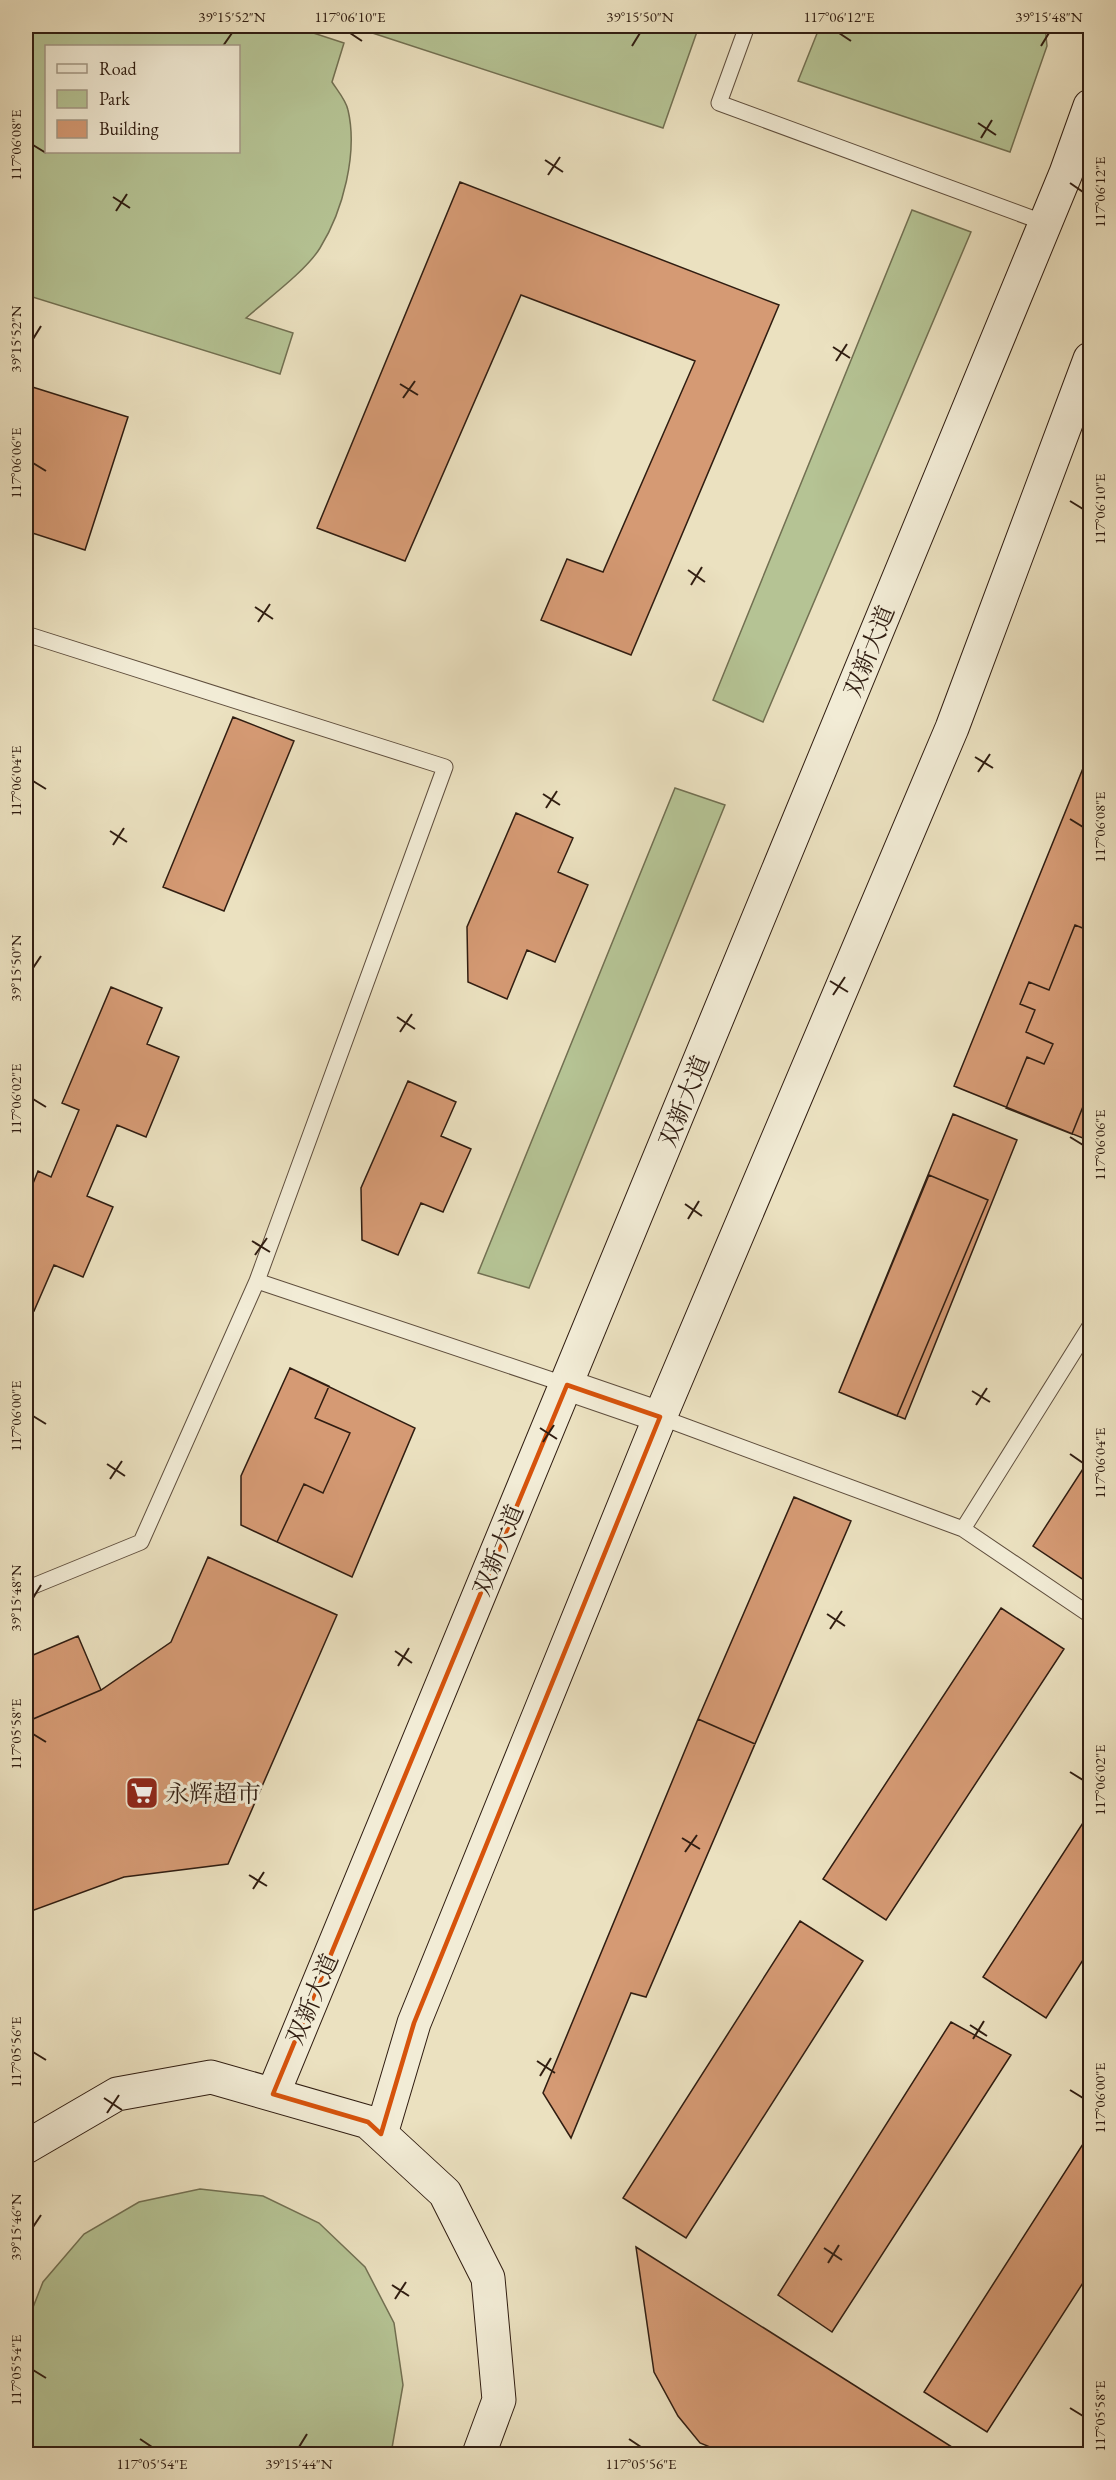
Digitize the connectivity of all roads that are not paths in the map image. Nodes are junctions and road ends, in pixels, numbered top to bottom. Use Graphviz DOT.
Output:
graph roads {
  1 [pos="747,26"];
  2 [pos="1090,106"];
  3 [pos="1045,223"];
  4 [pos="1090,359"];
  5 [pos="26,634"];
  6 [pos="257,1281"];
  7 [pos="1090,1326"];
  8 [pos="567,1385"];
  9 [pos="660,1417"];
  10 [pos="963,1529"];
  11 [pos="26,1589"];
  12 [pos="1090,1616"];
  13 [pos="273,2094"];
  14 [pos="381,2134"];
  15 [pos="26,2147"];
  16 [pos="479,2454"];
  1 -- 3 [label="lane"];
  2 -- 3 [label="main road, 双新大道"];
  3 -- 8 [label="main road, 双新大道"];
  4 -- 9 [label="main road"];
  5 -- 6 [label="lane"];
  6 -- 8 [label="lane"];
  6 -- 11 [label="lane"];
  7 -- 10 [label="lane"];
  8 -- 9 [label="street"];
  8 -- 13 [label="main road, 双新大道"];
  9 -- 10 [label="lane"];
  9 -- 14 [label="main road"];
  10 -- 12 [label="lane"];
  13 -- 14 [label="main road"];
  13 -- 15 [label="main road"];
  14 -- 16 [label="main road"];
}
